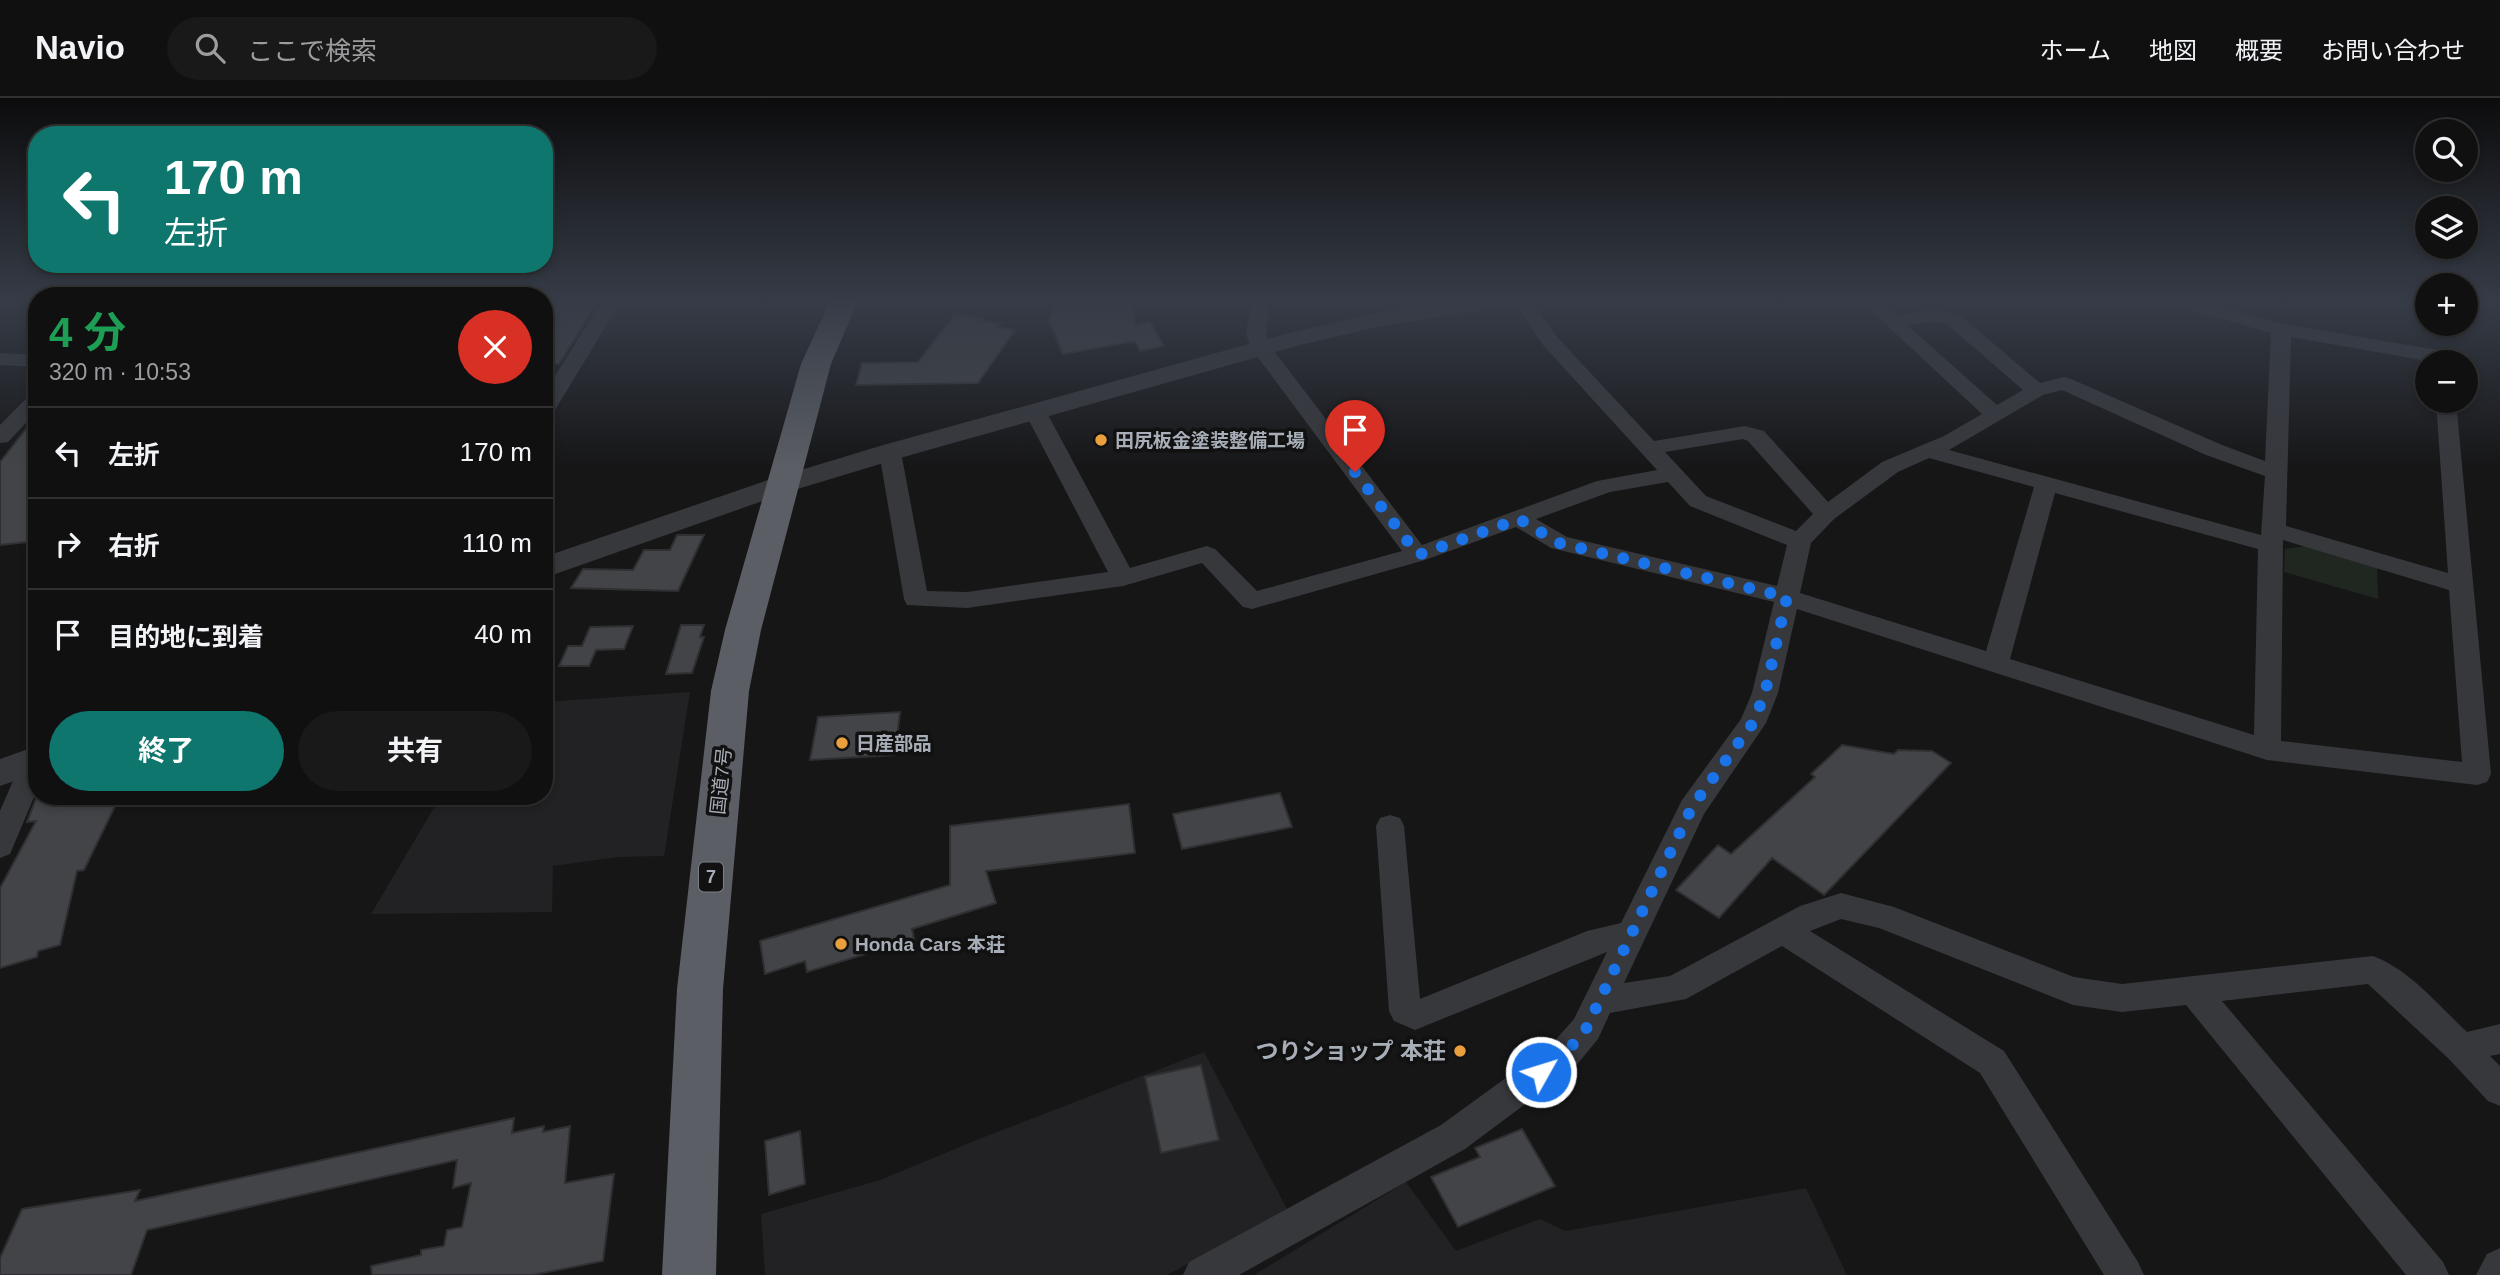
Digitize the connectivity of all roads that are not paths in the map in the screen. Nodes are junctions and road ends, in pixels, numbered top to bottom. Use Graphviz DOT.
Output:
graph roads {
  1 [pos="576,358"];
  2 [pos="819,358"];
  3 [pos="1225,358"];
  4 [pos="1269,358"];
  5 [pos="1566,358"];
  6 [pos="1932,358"];
  7 [pos="1998,358"];
  8 [pos="2280,358"];
  9 [pos="0,359"];
  10 [pos="28,361"];
  11 [pos="2036,391"];
  12 [pos="553,395"];
  13 [pos="28,405"];
  14 [pos="28,408"];
  15 [pos="0,411"];
  16 [pos="1035,411"];
  17 [pos="2447,413"];
  18 [pos="1995,415"];
  19 [pos="0,437"];
  20 [pos="1649,448"];
  21 [pos="890,452"];
  22 [pos="1931,452"];
  23 [pos="2274,472"];
  24 [pos="1673,474"];
  25 [pos="2046,484"];
  26 [pos="781,485"];
  27 [pos="1826,514"];
  28 [pos="1519,519"];
  29 [pos="2272,538"];
  30 [pos="1800,541"];
  31 [pos="1418,555"];
  32 [pos="553,565"];
  33 [pos="1123,578"];
  34 [pos="2462,585"];
  35 [pos="1787,597"];
  36 [pos="1996,663"];
  37 [pos="2267,750"];
  38 [pos="28,762"];
  39 [pos="0,773"];
  40 [pos="28,778"];
  41 [pos="1390,826"];
  42 [pos="0,846"];
  43 [pos="1783,930"];
  44 [pos="1631,935"];
  45 [pos="2194,991"];
  46 [pos="1599,1001"];
  47 [pos="2500,1039"];
  48 [pos="2461,1048"];
  49 [pos="2500,1090"];
  50 [pos="2500,1267"];
  51 [pos="689,1275"];
  52 [pos="1202,1275"];
  53 [pos="2125,1275"];
  54 [pos="2430,1275"];
  55 [pos="2495,1275"];
  1 -- 12 [label="street"];
  2 -- 26 [label="highway, 国道7号 / 7"];
  3 -- 16 [label="street"];
  4 -- 31 [label="street"];
  5 -- 20 [label="street"];
  6 -- 18 [label="street"];
  7 -- 11 [label="street"];
  8 -- 23 [label="street"];
  9 -- 10 [label="street"];
  11 -- 18 [label="street"];
  11 -- 23 [label="street"];
  13 -- 15 [label="street"];
  14 -- 19 [label="street"];
  16 -- 21 [label="street"];
  16 -- 33 [label="street"];
  17 -- 34 [label="street"];
  18 -- 22 [label="street"];
  20 -- 24 [label="street"];
  20 -- 27 [label="street"];
  21 -- 26 [label="street"];
  21 -- 33 [label="street"];
  22 -- 25 [label="street"];
  22 -- 27 [label="street"];
  23 -- 29 [label="street"];
  24 -- 28 [label="street"];
  24 -- 30 [label="street"];
  25 -- 29 [label="street"];
  25 -- 36 [label="street"];
  26 -- 32 [label="street"];
  26 -- 51 [label="highway, 国道7号 / 7"];
  27 -- 30 [label="street"];
  28 -- 31 [label="street"];
  28 -- 35 [label="street"];
  29 -- 34 [label="street"];
  29 -- 37 [label="street"];
  30 -- 35 [label="street"];
  31 -- 33 [label="street"];
  34 -- 37 [label="street"];
  35 -- 36 [label="street"];
  35 -- 44 [label="street"];
  36 -- 37 [label="street"];
  38 -- 39 [label="street"];
  40 -- 42 [label="street"];
  41 -- 44 [label="street"];
  43 -- 45 [label="street"];
  43 -- 46 [label="street"];
  43 -- 53 [label="street"];
  44 -- 46 [label="street"];
  45 -- 48 [label="street"];
  45 -- 54 [label="street"];
  46 -- 52 [label="street"];
  47 -- 48 [label="street"];
  48 -- 49 [label="street"];
  50 -- 55 [label="street"];
}
